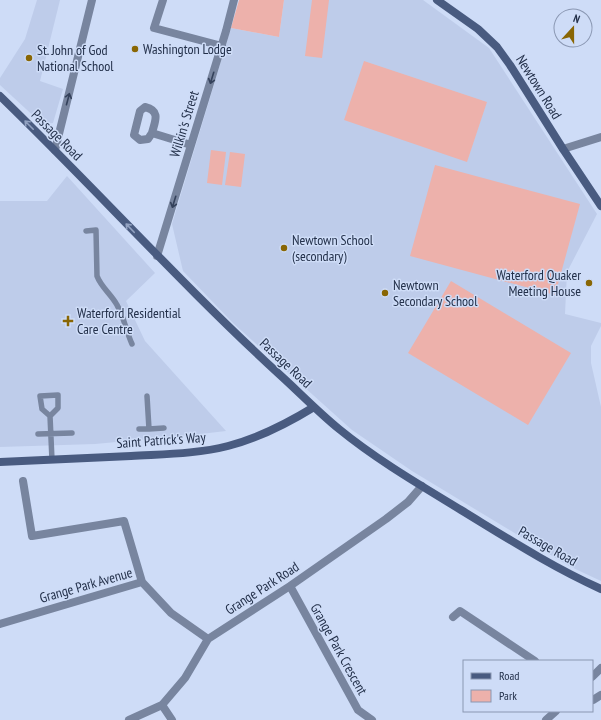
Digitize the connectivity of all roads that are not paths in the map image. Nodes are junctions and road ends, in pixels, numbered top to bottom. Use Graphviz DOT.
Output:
graph roads {
  1 [pos="92,0"];
  2 [pos="163,0"];
  3 [pos="234,0"];
  4 [pos="437,0"];
  5 [pos="222,46"];
  6 [pos="0,96"];
  7 [pos="152,133"];
  8 [pos="601,137"];
  9 [pos="191,145"];
  10 [pos="563,149"];
  11 [pos="55,150"];
  12 [pos="601,206"];
  13 [pos="86,231"];
  14 [pos="157,256"];
  15 [pos="132,344"];
  16 [pos="147,396"];
  17 [pos="314,407"];
  18 [pos="50,416"];
  19 [pos="164,428"];
  20 [pos="139,429"];
  21 [pos="149,429"];
  22 [pos="72,433"];
  23 [pos="38,434"];
  24 [pos="51,434"];
  25 [pos="52,460"];
  26 [pos="0,462"];
  27 [pos="23,481"];
  28 [pos="422,486"];
  29 [pos="142,582"];
  30 [pos="290,586"];
  31 [pos="601,589"];
  32 [pos="453,617"];
  33 [pos="0,624"];
  34 [pos="208,639"];
  35 [pos="534,660"];
  36 [pos="601,668"];
  37 [pos="593,676"];
  38 [pos="601,694"];
  39 [pos="594,700"];
  40 [pos="162,705"];
  41 [pos="555,712"];
  42 [pos="129,720"];
  43 [pos="172,720"];
  44 [pos="372,720"];
  45 [pos="546,720"];
  11 -- 1 [label="street, one-way"];
  2 -- 5 [label="street"];
  3 -- 5 [label="street, Wilkin's Street"];
  4 -- 10 [label="main road, Newtown Road"];
  5 -- 9 [label="street, Wilkin's Street, one-way"];
  11 -- 6 [label="main road, Passage Road, one-way"];
  7 -- 9 [label="street"];
  8 -- 10 [label="street"];
  9 -- 14 [label="street, Wilkin's Street, one-way"];
  10 -- 12 [label="main road, Newtown Road"];
  14 -- 11 [label="main road, Passage Road, one-way"];
  13 -- 15 [label="lane"];
  14 -- 17 [label="main road, Passage Road"];
  16 -- 21 [label="lane"];
  17 -- 25 [label="main road, Saint Patrick's Way"];
  17 -- 28 [label="main road, Passage Road"];
  18 -- 24 [label="lane"];
  19 -- 21 [label="lane"];
  20 -- 21 [label="lane"];
  22 -- 24 [label="lane"];
  23 -- 24 [label="lane"];
  24 -- 25 [label="lane"];
  25 -- 26 [label="main road, Saint Patrick's Way"];
  27 -- 29 [label="street"];
  28 -- 30 [label="street, Grange Park Road"];
  28 -- 31 [label="main road, Passage Road"];
  29 -- 33 [label="street, Grange Park Avenue"];
  29 -- 34 [label="street, Grange Park Avenue"];
  30 -- 34 [label="street, Grange Park Road"];
  30 -- 44 [label="street, Grange Park Crescent"];
  32 -- 35 [label="street"];
  34 -- 40 [label="street, Grange Park Road"];
  36 -- 37 [label="street"];
  38 -- 39 [label="street"];
  40 -- 42 [label="street, Grange Park Road"];
  40 -- 43 [label="street"];
  41 -- 45 [label="street"];
}
